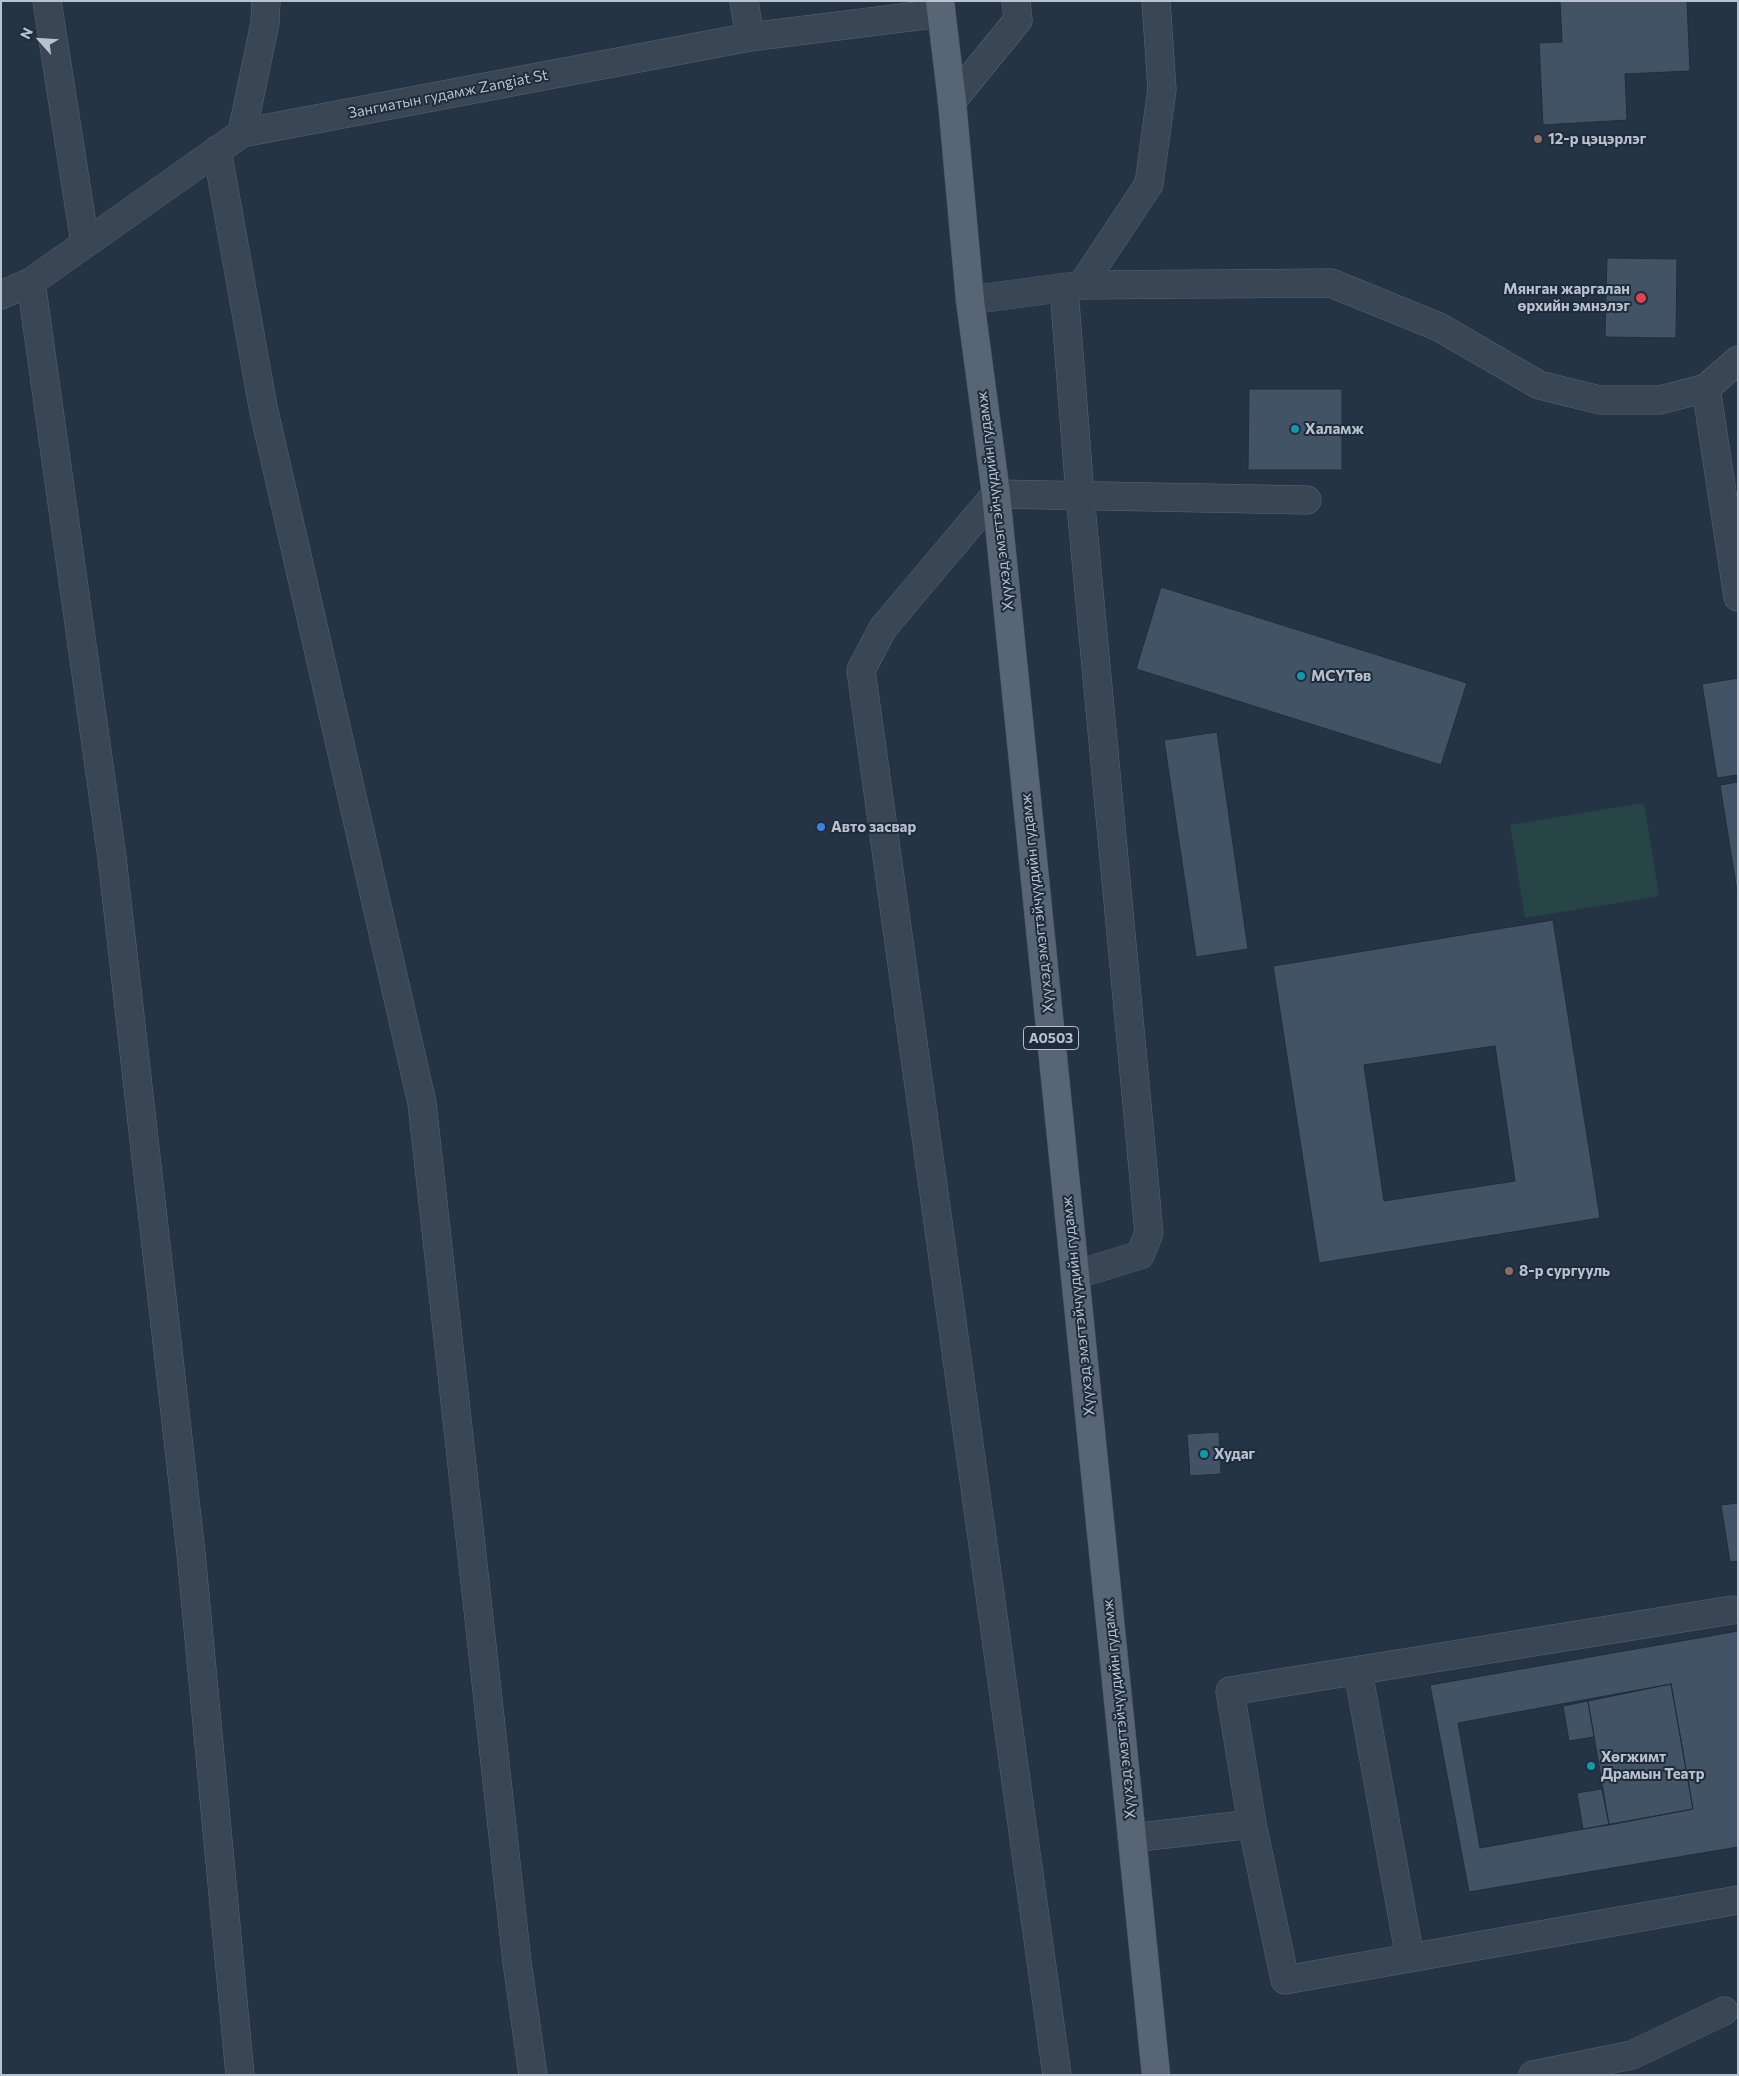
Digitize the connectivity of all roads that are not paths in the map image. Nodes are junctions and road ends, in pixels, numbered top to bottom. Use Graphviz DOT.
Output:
graph roads {
  1 [pos="47,1"];
  2 [pos="266,1"];
  3 [pos="744,1"];
  4 [pos="1016,1"];
  5 [pos="1156,1"];
  6 [pos="940,7"];
  7 [pos="750,37"];
  8 [pos="952,101"];
  9 [pos="242,132"];
  10 [pos="217,150"];
  11 [pos="85,243"];
  12 [pos="31,282"];
  13 [pos="1073,287"];
  14 [pos="1,295"];
  15 [pos="970,300"];
  16 [pos="1738,360"];
  17 [pos="1706,388"];
  18 [pos="996,494"];
  19 [pos="1080,495"];
  20 [pos="1307,500"];
  21 [pos="1738,597"];
  22 [pos="1075,1275"];
  23 [pos="1732,1610"];
  24 [pos="1358,1671"];
  25 [pos="1252,1824"];
  26 [pos="1132,1838"];
  27 [pos="1738,1900"];
  28 [pos="1410,1958"];
  29 [pos="1724,2011"];
  30 [pos="240,2075"];
  31 [pos="533,2075"];
  32 [pos="1057,2075"];
  33 [pos="1156,2075"];
  34 [pos="1533,2075"];
  1 -- 11 [label="street"];
  2 -- 9 [label="street"];
  3 -- 7 [label="street"];
  4 -- 8 [label="street"];
  5 -- 13 [label="street"];
  6 -- 7 [label="street, Зангиатын гудамж Zangiat St"];
  6 -- 8 [label="main road, Хүүхэд эмэгтэйчүүдийн гудамж / A0503"];
  7 -- 9 [label="street, Зангиатын гудамж Zangiat St"];
  8 -- 15 [label="main road, Хүүхэд эмэгтэйчүүдийн гудамж / A0503"];
  9 -- 10 [label="street, Зангиатын гудамж Zangiat St"];
  10 -- 11 [label="street, Зангиатын гудамж Zangiat St"];
  10 -- 31 [label="street"];
  11 -- 12 [label="street, Зангиатын гудамж Zangiat St"];
  12 -- 14 [label="street, Зангиатын гудамж Zangiat St"];
  12 -- 30 [label="street"];
  13 -- 15 [label="street"];
  13 -- 17 [label="street"];
  13 -- 19 [label="street"];
  15 -- 18 [label="main road, Хүүхэд эмэгтэйчүүдийн гудамж / A0503"];
  16 -- 17 [label="street"];
  17 -- 21 [label="street"];
  18 -- 19 [label="street"];
  18 -- 22 [label="main road, Хүүхэд эмэгтэйчүүдийн гудамж / A0503"];
  18 -- 32 [label="street"];
  19 -- 20 [label="street"];
  19 -- 22 [label="street"];
  22 -- 26 [label="main road, Хүүхэд эмэгтэйчүүдийн гудамж / A0503"];
  23 -- 24 [label="street"];
  24 -- 25 [label="street"];
  24 -- 28 [label="street"];
  25 -- 26 [label="street"];
  25 -- 28 [label="street"];
  26 -- 33 [label="main road, Хүүхэд эмэгтэйчүүдийн гудамж / A0503"];
  27 -- 28 [label="street"];
  29 -- 34 [label="street"];
}
